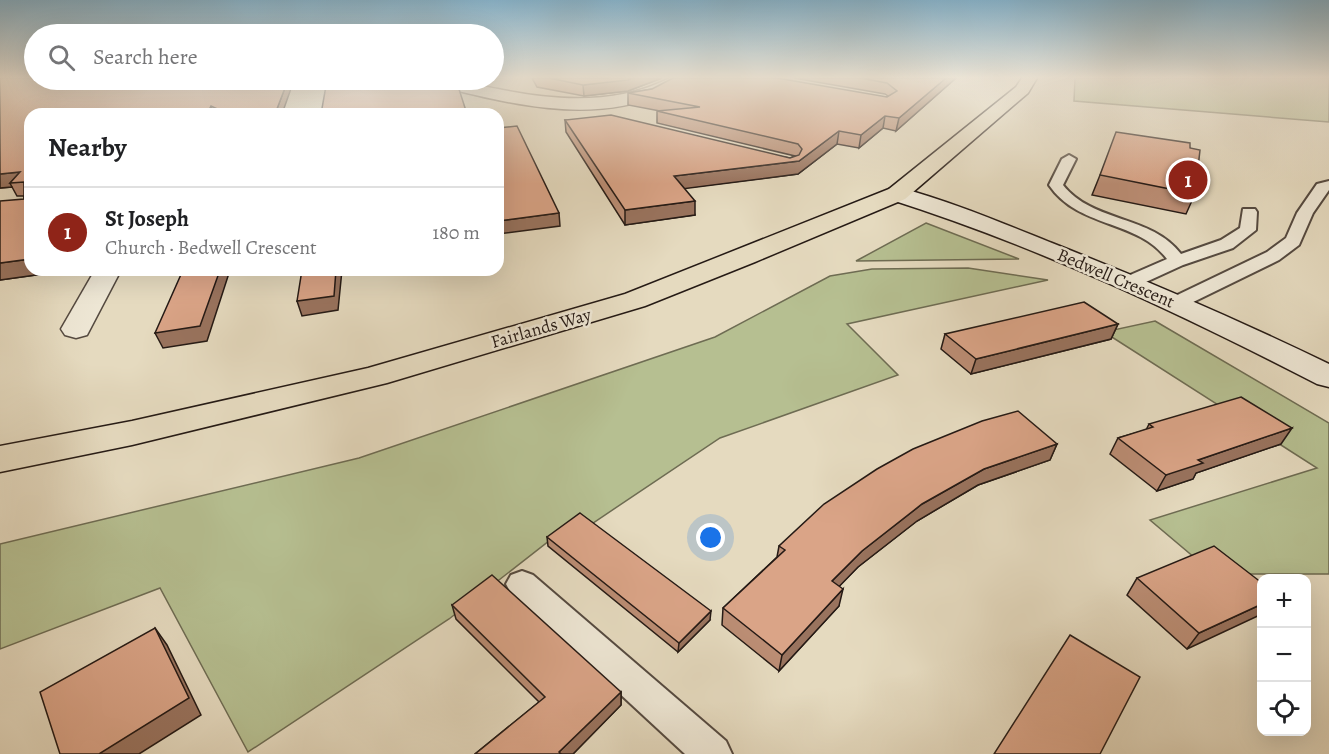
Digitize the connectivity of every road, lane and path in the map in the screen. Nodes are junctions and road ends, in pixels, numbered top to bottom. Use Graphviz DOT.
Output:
graph roads {
  1 [pos="595,113"];
  2 [pos="994,113"];
  3 [pos="616,121"];
  4 [pos="1069,159"];
  5 [pos="1329,185"];
  6 [pos="897,194"];
  7 [pos="1249,212"];
  8 [pos="1177,261"];
  9 [pos="105,276"];
  10 [pos="1128,283"];
  11 [pos="1176,303"];
  12 [pos="76,329"];
  13 [pos="1329,377"];
  14 [pos="0,459"];
  15 [pos="522,584"];
  16 [pos="713,754"];
  1 -- 3 [label="street"];
  2 -- 6 [label="main road, Fairlands Way"];
  4 -- 8 [label="lane"];
  5 -- 11 [label="lane"];
  6 -- 10 [label="street, Bedwell Crescent"];
  6 -- 14 [label="main road, Fairlands Way"];
  7 -- 8 [label="lane"];
  8 -- 10 [label="lane"];
  9 -- 12 [label="street"];
  10 -- 11 [label="street, Bedwell Crescent"];
  11 -- 13 [label="street, Bedwell Crescent"];
  15 -- 16 [label="lane"];
}
